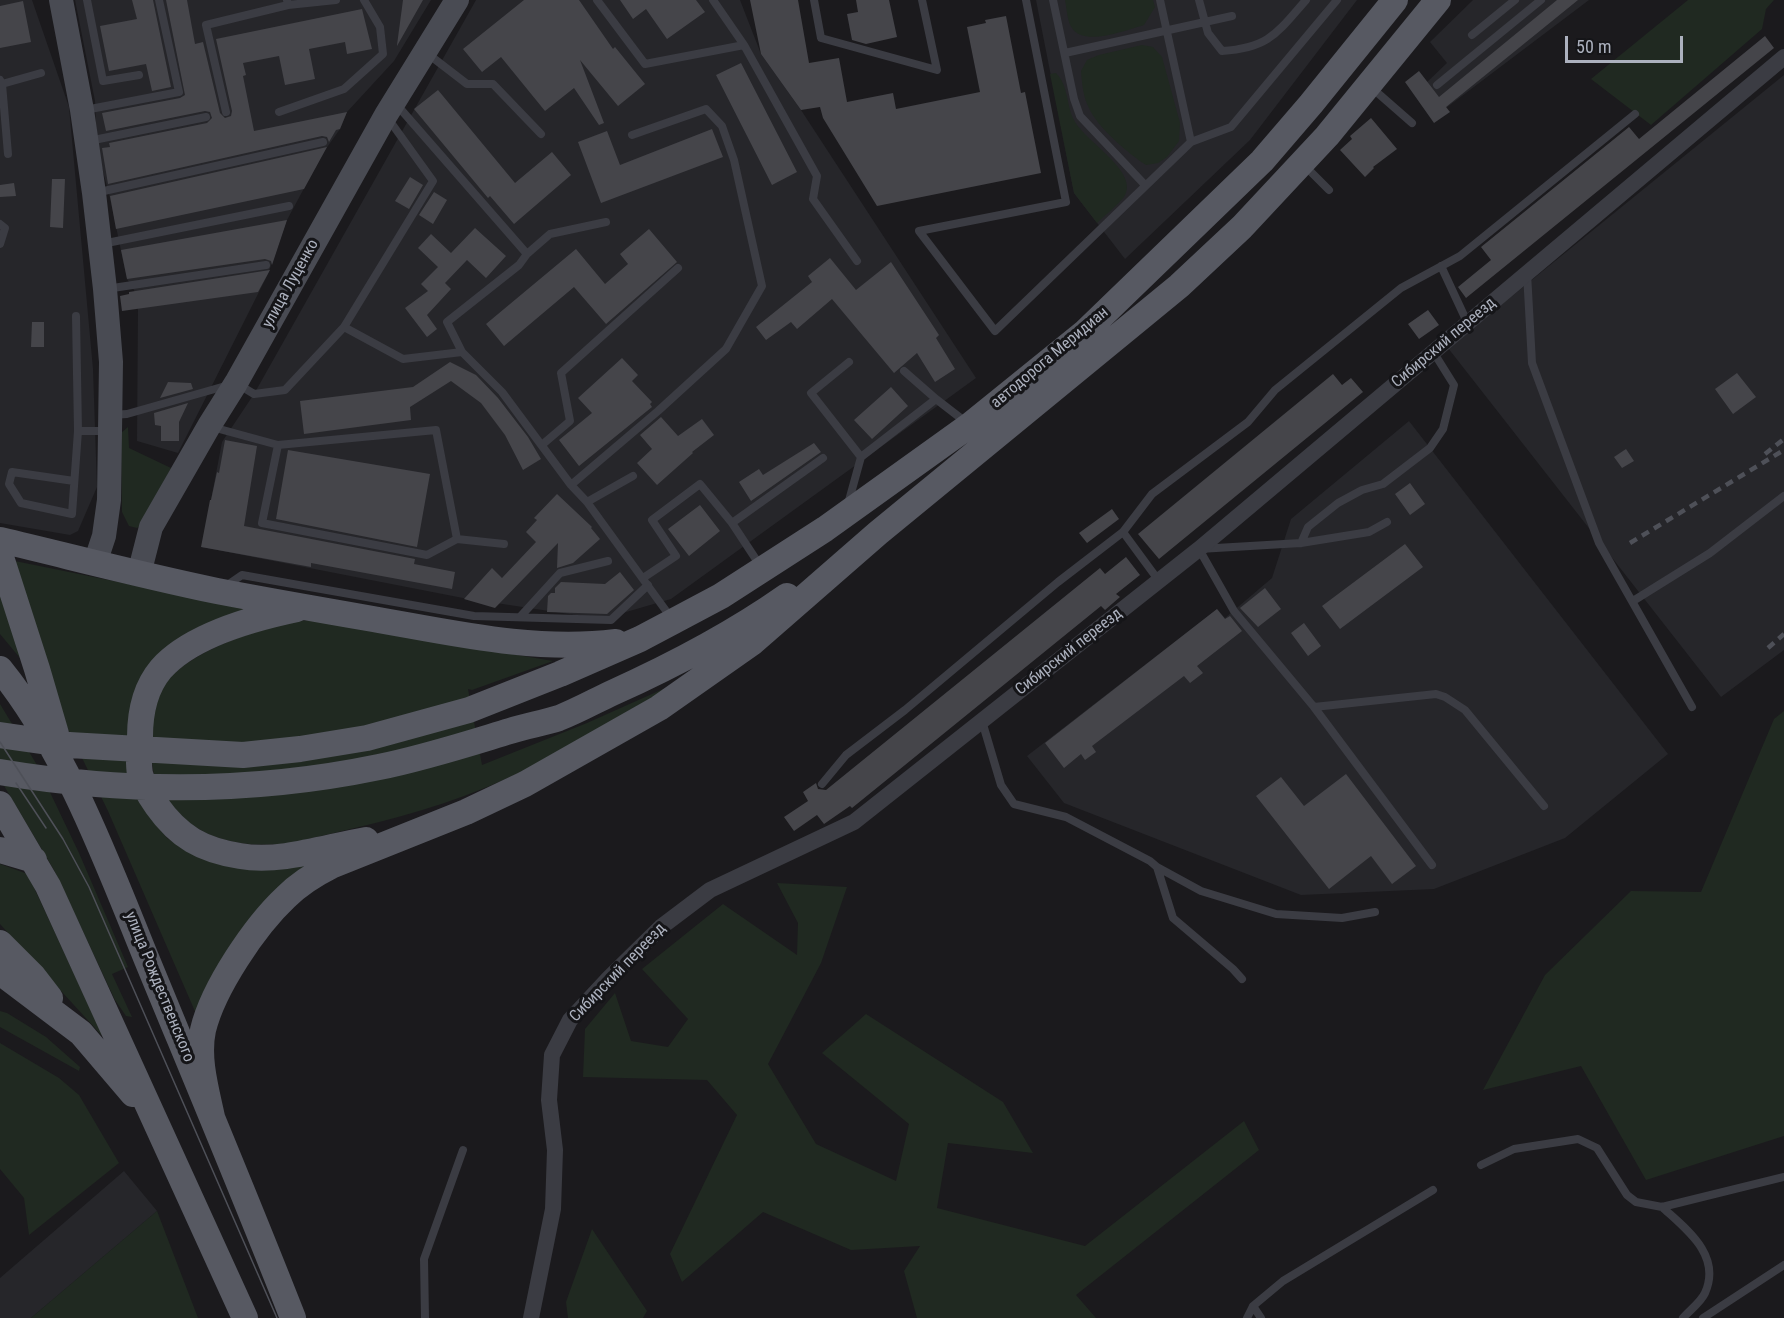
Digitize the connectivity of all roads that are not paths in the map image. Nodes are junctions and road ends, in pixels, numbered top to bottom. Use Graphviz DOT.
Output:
graph roads {
  1 [pos="61,0"];
  2 [pos="87,0"];
  3 [pos="159,0"];
  4 [pos="336,0"];
  5 [pos="364,0"];
  6 [pos="457,0"];
  7 [pos="597,0"];
  8 [pos="713,0"];
  9 [pos="814,0"];
  10 [pos="922,0"];
  11 [pos="1026,0"];
  12 [pos="1053,0"];
  13 [pos="1160,0"];
  14 [pos="1199,0"];
  15 [pos="1306,0"];
  16 [pos="1337,0"];
  17 [pos="1395,0"];
  18 [pos="1438,0"];
  19 [pos="1515,0"];
  20 [pos="1541,0"];
  21 [pos="287,3"];
  22 [pos="1232,16"];
  23 [pos="1203,22"];
  24 [pos="1167,30"];
  25 [pos="1472,35"];
  26 [pos="744,45"];
  27 [pos="425,52"];
  28 [pos="1065,53"];
  29 [pos="1784,57"];
  30 [pos="40,73"];
  31 [pos="140,75"];
  32 [pos="1,82"];
  33 [pos="1369,85"];
  34 [pos="1437,85"];
  35 [pos="390,109"];
  36 [pos="82,110"];
  37 [pos="226,112"];
  38 [pos="279,112"];
  39 [pos="1635,114"];
  40 [pos="207,117"];
  41 [pos="1412,123"];
  42 [pos="541,134"];
  43 [pos="632,135"];
  44 [pos="86,141"];
  45 [pos="323,142"];
  46 [pos="1191,142"];
  47 [pos="9,154"];
  48 [pos="1302,163"];
  49 [pos="1145,185"];
  50 [pos="1329,190"];
  51 [pos="94,193"];
  52 [pos="289,206"];
  53 [pos="606,222"];
  54 [pos="0,224"];
  55 [pos="0,244"];
  56 [pos="100,245"];
  57 [pos="527,254"];
  58 [pos="857,261"];
  59 [pos="266,265"];
  60 [pos="1441,266"];
  61 [pos="678,268"];
  62 [pos="1527,273"];
  63 [pos="105,289"];
  64 [pos="76,316"];
  65 [pos="1468,324"];
  66 [pos="344,327"];
  67 [pos="462,352"];
  68 [pos="1434,352"];
  69 [pos="849,362"];
  70 [pos="904,371"];
  71 [pos="236,383"];
  72 [pos="936,399"];
  73 [pos="110,423"];
  74 [pos="970,425"];
  75 [pos="209,426"];
  76 [pos="78,431"];
  77 [pos="543,444"];
  78 [pos="278,445"];
  79 [pos="861,457"];
  80 [pos="823,458"];
  81 [pos="633,476"];
  82 [pos="74,481"];
  83 [pos="571,484"];
  84 [pos="1784,496"];
  85 [pos="587,502"];
  86 [pos="845,515"];
  87 [pos="1387,522"];
  88 [pos="732,523"];
  89 [pos="878,532"];
  90 [pos="1123,532"];
  91 [pos="457,539"];
  92 [pos="0,540"];
  93 [pos="1301,543"];
  94 [pos="504,544"];
  95 [pos="1199,549"];
  96 [pos="0,554"];
  97 [pos="608,561"];
  98 [pos="95,563"];
  99 [pos="763,570"];
  100 [pos="139,574"];
  101 [pos="1160,580"];
  102 [pos="645,581"];
  103 [pos="218,591"];
  104 [pos="1633,601"];
  105 [pos="306,607"];
  106 [pos="520,617"];
  107 [pos="674,621"];
  108 [pos="472,626"];
  109 [pos="640,639"];
  110 [pos="0,669"];
  111 [pos="1314,707"];
  112 [pos="1692,707"];
  113 [pos="982,721"];
  114 [pos="0,735"];
  115 [pos="0,772"];
  116 [pos="68,778"];
  117 [pos="822,783"];
  118 [pos="0,804"];
  119 [pos="1544,806"];
  120 [pos="413,833"];
  121 [pos="0,850"];
  122 [pos="34,860"];
  123 [pos="1432,865"];
  124 [pos="1157,867"];
  125 [pos="1375,912"];
  126 [pos="0,943"];
  127 [pos="5,979"];
  128 [pos="1242,979"];
  129 [pos="73,1026"];
  130 [pos="212,1117"];
  131 [pos="154,1119"];
  132 [pos="463,1150"];
  133 [pos="1481,1165"];
  134 [pos="1784,1176"];
  135 [pos="1433,1190"];
  136 [pos="1662,1207"];
  137 [pos="1784,1265"];
  138 [pos="1253,1306"];
  139 [pos="245,1318"];
  140 [pos="293,1318"];
  141 [pos="424,1318"];
  142 [pos="531,1318"];
  143 [pos="1247,1318"];
  144 [pos="1261,1318"];
  145 [pos="1683,1318"];
  146 [pos="1703,1318"];
  1 -- 36 [label="street"];
  2 -- 31 [label="lane"];
  3 -- 36 [label="lane"];
  4 -- 21 [label="lane"];
  5 -- 38 [label="lane"];
  6 -- 27 [label="street, улица Луценко"];
  7 -- 26 [label="lane"];
  8 -- 26 [label="lane"];
  9 -- 10 [label="lane"];
  11 -- 49 [label="lane"];
  12 -- 28 [label="lane"];
  13 -- 24 [label="lane"];
  14 -- 23 [label="lane"];
  15 -- 23 [label="lane"];
  16 -- 46 [label="lane"];
  17 -- 74 [label="main road, автодорога Меридиан"];
  18 -- 33 [label="main road, автодорога Меридиан"];
  19 -- 25 [label="lane"];
  20 -- 34 [label="lane"];
  21 -- 37 [label="lane"];
  22 -- 23 [label="lane"];
  23 -- 24 [label="lane"];
  24 -- 28 [label="lane"];
  24 -- 46 [label="lane"];
  26 -- 58 [label="lane"];
  27 -- 35 [label="street, улица Луценко"];
  27 -- 42 [label="lane"];
  28 -- 49 [label="lane"];
  29 -- 62 [label="street, Сибирский переезд"];
  30 -- 32 [label="lane"];
  32 -- 47 [label="lane"];
  33 -- 41 [label="lane"];
  33 -- 48 [label="main road, автодорога Меридиан"];
  35 -- 57 [label="lane"];
  35 -- 66 [label="lane"];
  35 -- 71 [label="street, улица Луценко"];
  36 -- 44 [label="street"];
  39 -- 60 [label="lane"];
  40 -- 44 [label="lane"];
  43 -- 83 [label="lane"];
  44 -- 51 [label="street"];
  45 -- 51 [label="lane"];
  46 -- 49 [label="lane"];
  48 -- 50 [label="lane"];
  48 -- 89 [label="main road, автодорога Меридиан"];
  51 -- 56 [label="street"];
  52 -- 56 [label="lane"];
  53 -- 57 [label="lane"];
  54 -- 55 [label="lane"];
  56 -- 63 [label="street"];
  57 -- 67 [label="lane"];
  59 -- 63 [label="lane"];
  60 -- 65 [label="lane"];
  60 -- 90 [label="lane"];
  61 -- 77 [label="lane"];
  62 -- 65 [label="street, Сибирский переезд"];
  62 -- 104 [label="lane"];
  63 -- 73 [label="street"];
  64 -- 76 [label="lane"];
  65 -- 68 [label="street, Сибирский переезд"];
  66 -- 67 [label="lane"];
  66 -- 71 [label="lane"];
  67 -- 77 [label="lane"];
  68 -- 93 [label="lane"];
  68 -- 95 [label="street, Сибирский переезд"];
  69 -- 79 [label="lane"];
  70 -- 72 [label="lane"];
  71 -- 73 [label="lane"];
  71 -- 75 [label="street, улица Луценко"];
  72 -- 74 [label="lane"];
  72 -- 79 [label="lane"];
  73 -- 76 [label="lane"];
  73 -- 98 [label="street"];
  74 -- 86 [label="main road, автодорога Меридиан"];
  75 -- 78 [label="lane"];
  75 -- 100 [label="street, улица Луценко"];
  76 -- 82 [label="lane"];
  77 -- 83 [label="lane"];
  78 -- 91 [label="lane"];
  78 -- 91 [label="lane"];
  79 -- 86 [label="lane"];
  80 -- 88 [label="lane"];
  81 -- 85 [label="lane"];
  82 -- 82 [label="lane"];
  83 -- 85 [label="lane"];
  84 -- 104 [label="lane"];
  85 -- 102 [label="lane"];
  86 -- 99 [label="main road, автодорога Меридиан"];
  87 -- 93 [label="lane"];
  88 -- 99 [label="lane"];
  88 -- 102 [label="lane"];
  89 -- 115 [label="main road"];
  89 -- 120 [label="main road"];
  90 -- 101 [label="lane"];
  90 -- 117 [label="lane"];
  91 -- 94 [label="lane"];
  92 -- 98 [label="main road"];
  93 -- 95 [label="lane"];
  95 -- 101 [label="street, Сибирский переезд"];
  95 -- 111 [label="lane"];
  96 -- 116 [label="main road"];
  97 -- 106 [label="lane"];
  98 -- 100 [label="main road"];
  99 -- 107 [label="main road, автодорога Меридиан"];
  100 -- 103 [label="main road"];
  101 -- 113 [label="street, Сибирский переезд"];
  102 -- 106 [label="lane"];
  102 -- 107 [label="lane"];
  103 -- 105 [label="main road"];
  103 -- 108 [label="lane"];
  104 -- 112 [label="lane"];
  105 -- 108 [label="main road"];
  105 -- 120 [label="main road"];
  106 -- 108 [label="lane"];
  107 -- 109 [label="main road, автодорога Меридиан"];
  108 -- 109 [label="main road"];
  109 -- 114 [label="main road, автодорога Меридиан"];
  110 -- 116 [label="main road, улица Рождественского"];
  111 -- 119 [label="lane"];
  111 -- 123 [label="lane"];
  113 -- 124 [label="lane"];
  113 -- 142 [label="street, Сибирский переезд"];
  116 -- 130 [label="main road, улица Рождественского"];
  118 -- 122 [label="main road"];
  120 -- 130 [label="main road"];
  121 -- 122 [label="main road"];
  122 -- 131 [label="main road"];
  124 -- 125 [label="lane"];
  124 -- 128 [label="lane"];
  126 -- 129 [label="main road"];
  127 -- 129 [label="main road"];
  129 -- 131 [label="main road"];
  130 -- 140 [label="main road, улица Рождественского"];
  131 -- 139 [label="main road"];
  132 -- 141 [label="lane"];
  133 -- 136 [label="lane"];
  134 -- 136 [label="lane"];
  135 -- 138 [label="lane"];
  136 -- 145 [label="lane"];
  137 -- 146 [label="lane"];
  138 -- 143 [label="lane"];
  138 -- 144 [label="lane"];
}
